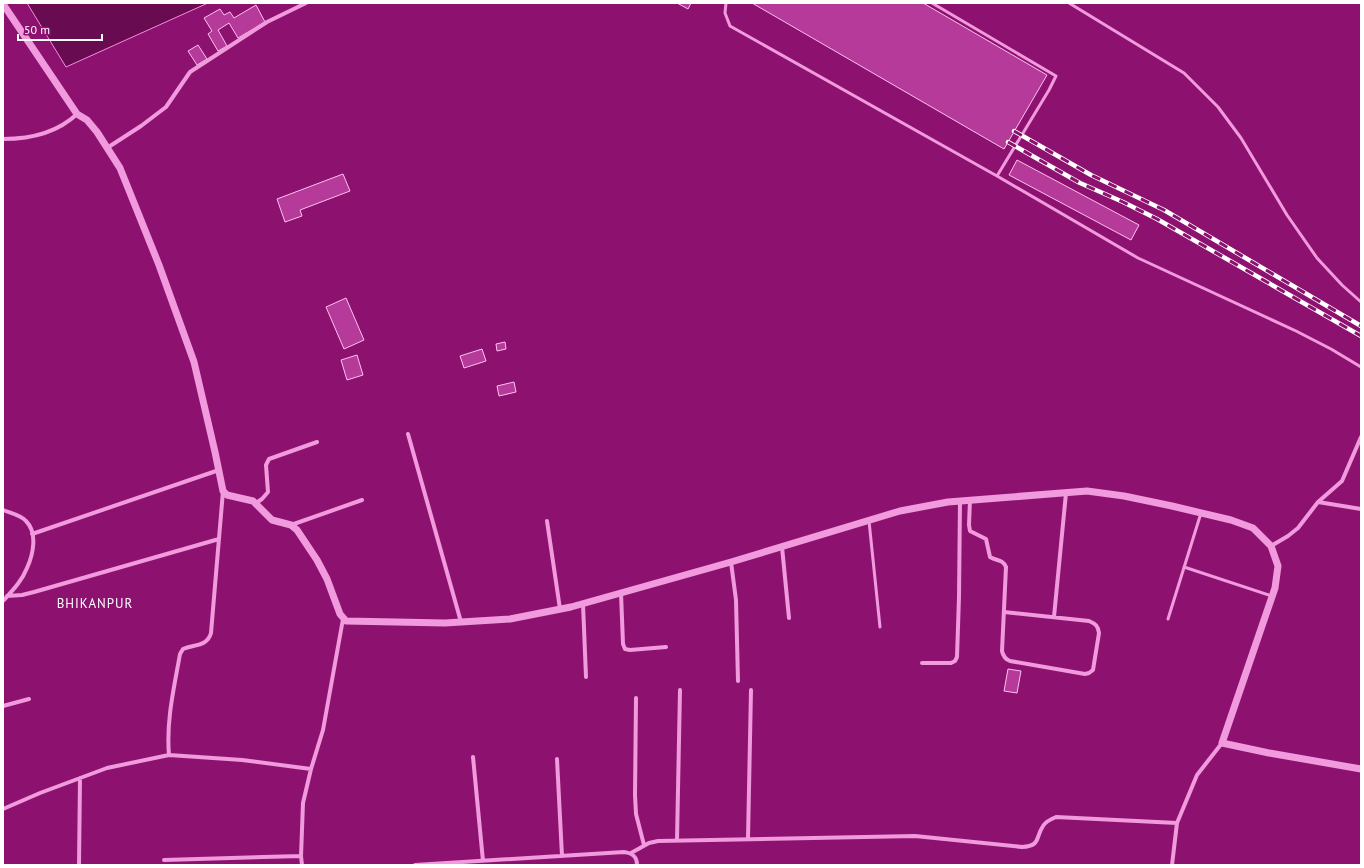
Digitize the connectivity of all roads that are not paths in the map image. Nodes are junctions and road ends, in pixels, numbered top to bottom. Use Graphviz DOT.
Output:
graph roads {
  1 [pos="306,3"];
  2 [pos="726,3"];
  3 [pos="932,3"];
  4 [pos="1069,3"];
  5 [pos="3,4"];
  6 [pos="78,114"];
  7 [pos="3,139"];
  8 [pos="107,148"];
  9 [pos="997,176"];
  10 [pos="1361,302"];
  11 [pos="1361,367"];
  12 [pos="408,434"];
  13 [pos="1361,437"];
  14 [pos="317,442"];
  15 [pos="219,470"];
  16 [pos="223,491"];
  17 [pos="1066,493"];
  18 [pos="362,500"];
  19 [pos="970,500"];
  20 [pos="960,501"];
  21 [pos="1318,502"];
  22 [pos="256,503"];
  23 [pos="1361,509"];
  24 [pos="3,510"];
  25 [pos="1201,513"];
  26 [pos="547,521"];
  27 [pos="869,521"];
  28 [pos="290,525"];
  29 [pos="32,534"];
  30 [pos="219,539"];
  31 [pos="1271,546"];
  32 [pos="782,547"];
  33 [pos="731,562"];
  34 [pos="1184,567"];
  35 [pos="622,593"];
  36 [pos="7,596"];
  37 [pos="1273,596"];
  38 [pos="3,601"];
  39 [pos="583,604"];
  40 [pos="560,609"];
  41 [pos="1004,612"];
  42 [pos="1054,617"];
  43 [pos="789,618"];
  44 [pos="343,619"];
  45 [pos="1168,619"];
  46 [pos="461,622"];
  47 [pos="880,627"];
  48 [pos="666,647"];
  49 [pos="922,663"];
  50 [pos="586,677"];
  51 [pos="738,681"];
  52 [pos="680,690"];
  53 [pos="751,690"];
  54 [pos="636,698"];
  55 [pos="29,699"];
  56 [pos="3,706"];
  57 [pos="1222,743"];
  58 [pos="169,755"];
  59 [pos="473,757"];
  60 [pos="557,759"];
  61 [pos="311,769"];
  62 [pos="1361,769"];
  63 [pos="80,778"];
  64 [pos="3,809"];
  65 [pos="1177,823"];
  66 [pos="748,839"];
  67 [pos="677,840"];
  68 [pos="644,845"];
  69 [pos="631,853"];
  70 [pos="301,856"];
  71 [pos="562,856"];
  72 [pos="164,860"];
  73 [pos="483,861"];
  74 [pos="465,864"];
  75 [pos="79,865"];
  76 [pos="302,865"];
  77 [pos="415,865"];
  78 [pos="637,865"];
  79 [pos="1172,865"];
  1 -- 8 [label="street"];
  2 -- 9 [label="lane"];
  3 -- 9 [label="lane"];
  4 -- 10 [label="lane"];
  5 -- 6 [label="street"];
  6 -- 7 [label="street"];
  6 -- 8 [label="street"];
  8 -- 15 [label="street"];
  9 -- 11 [label="lane"];
  12 -- 46 [label="street"];
  13 -- 21 [label="street"];
  14 -- 22 [label="street"];
  15 -- 16 [label="street"];
  15 -- 29 [label="street"];
  16 -- 22 [label="street"];
  16 -- 30 [label="street"];
  17 -- 19 [label="street"];
  17 -- 25 [label="street"];
  17 -- 42 [label="street"];
  18 -- 28 [label="street"];
  19 -- 20 [label="street"];
  19 -- 41 [label="street"];
  20 -- 27 [label="street"];
  20 -- 49 [label="street"];
  21 -- 23 [label="street"];
  21 -- 31 [label="street"];
  22 -- 28 [label="street"];
  24 -- 29 [label="street"];
  25 -- 31 [label="street"];
  25 -- 34 [label="lane"];
  26 -- 40 [label="street"];
  27 -- 32 [label="street"];
  27 -- 47 [label="lane"];
  28 -- 44 [label="street"];
  29 -- 36 [label="street"];
  30 -- 36 [label="street"];
  30 -- 58 [label="street"];
  31 -- 37 [label="street"];
  32 -- 33 [label="street"];
  32 -- 43 [label="street"];
  33 -- 35 [label="street"];
  33 -- 51 [label="street"];
  34 -- 37 [label="lane"];
  34 -- 45 [label="lane"];
  35 -- 39 [label="street"];
  35 -- 48 [label="street"];
  36 -- 38 [label="street"];
  37 -- 57 [label="street"];
  39 -- 40 [label="street"];
  39 -- 50 [label="street"];
  40 -- 46 [label="street"];
  41 -- 42 [label="street"];
  41 -- 42 [label="street"];
  44 -- 46 [label="street"];
  44 -- 61 [label="street"];
  52 -- 67 [label="street"];
  53 -- 66 [label="street"];
  54 -- 68 [label="street"];
  55 -- 56 [label="street"];
  57 -- 62 [label="street"];
  57 -- 65 [label="street"];
  58 -- 61 [label="street"];
  58 -- 63 [label="street"];
  59 -- 73 [label="street"];
  60 -- 71 [label="street"];
  61 -- 70 [label="street"];
  63 -- 64 [label="street"];
  63 -- 75 [label="street"];
  65 -- 66 [label="street"];
  65 -- 79 [label="street"];
  66 -- 67 [label="street"];
  67 -- 68 [label="street"];
  68 -- 69 [label="street"];
  69 -- 71 [label="street"];
  69 -- 78 [label="street"];
  70 -- 72 [label="street"];
  70 -- 76 [label="street"];
  71 -- 73 [label="street"];
  73 -- 74 [label="street"];
  74 -- 77 [label="street"];
}
